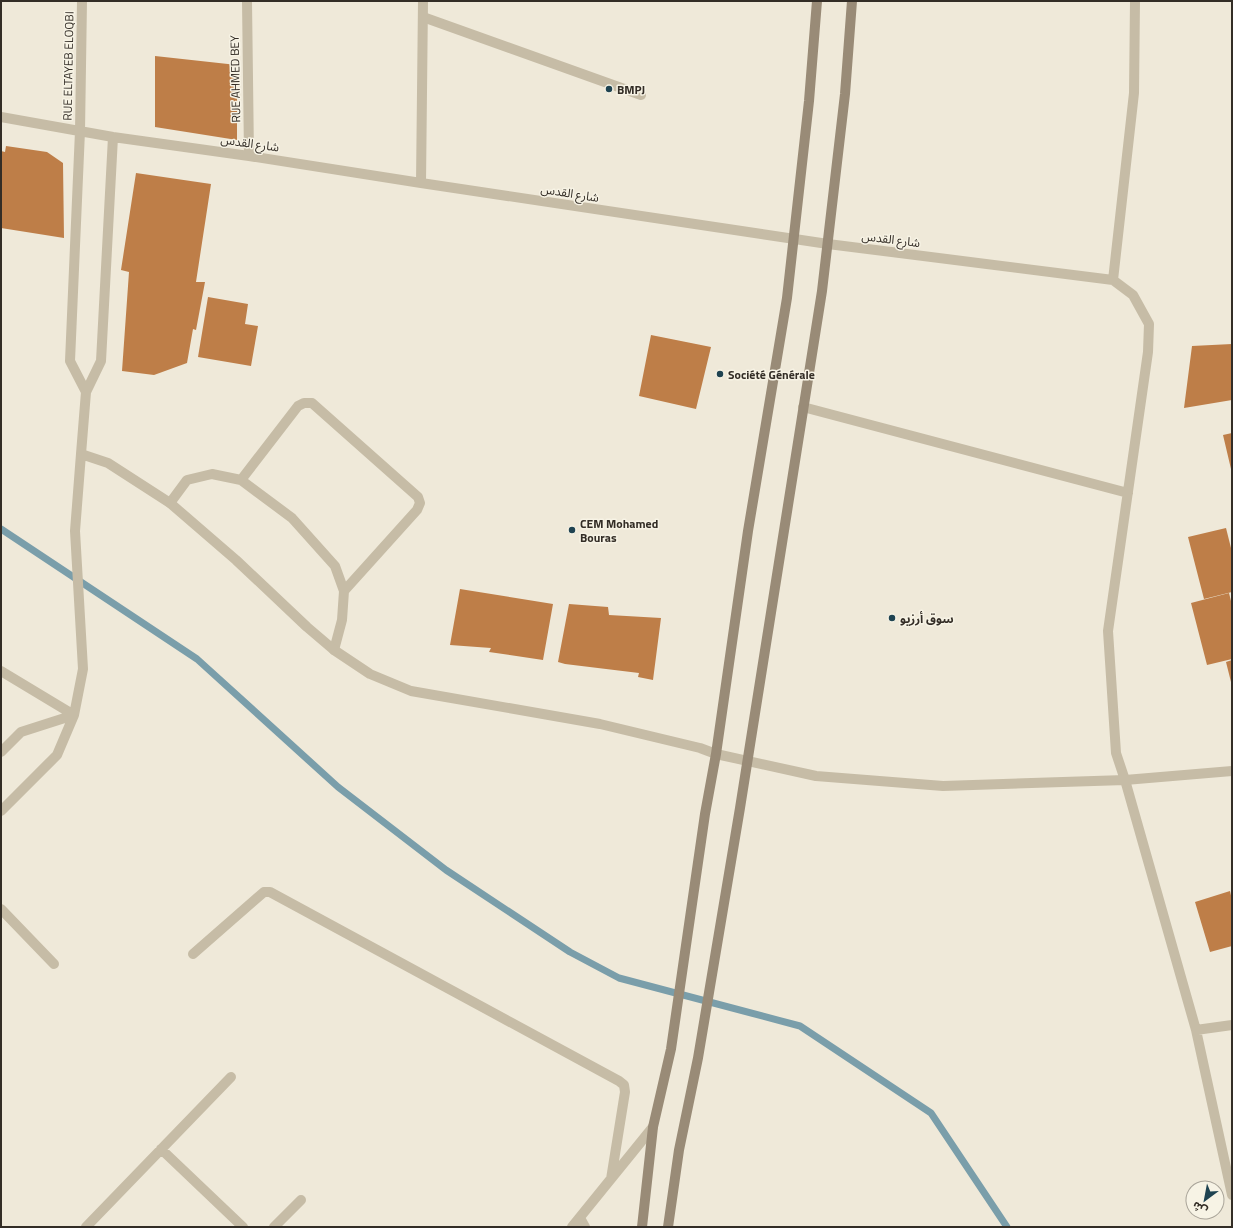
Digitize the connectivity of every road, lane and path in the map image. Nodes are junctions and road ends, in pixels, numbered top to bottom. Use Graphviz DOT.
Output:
graph roads {
  1 [pos="82,1"];
  2 [pos="247,1"];
  3 [pos="423,1"];
  4 [pos="817,1"];
  5 [pos="852,1"];
  6 [pos="1135,1"];
  7 [pos="423,17"];
  8 [pos="641,95"];
  9 [pos="1,117"];
  10 [pos="80,131"];
  11 [pos="113,137"];
  12 [pos="249,156"];
  13 [pos="421,183"];
  14 [pos="793,239"];
  15 [pos="828,244"];
  16 [pos="1113,280"];
  17 [pos="86,392"];
  18 [pos="803,407"];
  19 [pos="80,454"];
  20 [pos="241,480"];
  21 [pos="1128,493"];
  22 [pos="170,503"];
  23 [pos="344,590"];
  24 [pos="334,650"];
  25 [pos="1,671"];
  26 [pos="74,715"];
  27 [pos="1,752"];
  28 [pos="716,754"];
  29 [pos="748,761"];
  30 [pos="1232,771"];
  31 [pos="1125,780"];
  32 [pos="1,811"];
  33 [pos="1,909"];
  34 [pos="193,954"];
  35 [pos="54,964"];
  36 [pos="1232,1025"];
  37 [pos="1196,1030"];
  38 [pos="231,1077"];
  39 [pos="653,1127"];
  40 [pos="162,1149"];
  41 [pos="611,1179"];
  42 [pos="1232,1195"];
  43 [pos="301,1200"];
  44 [pos="582,1222"];
  45 [pos="86,1227"];
  46 [pos="243,1227"];
  47 [pos="274,1227"];
  48 [pos="572,1227"];
  49 [pos="642,1227"];
  50 [pos="668,1227"];
  1 -- 10 [label="street, RUE ELTAYEB ELOQBI"];
  2 -- 12 [label="street, RUE AHMED BEY"];
  3 -- 7 [label="street"];
  4 -- 14 [label="main road"];
  5 -- 15 [label="main road"];
  6 -- 16 [label="street"];
  7 -- 8 [label="street"];
  7 -- 13 [label="street"];
  9 -- 10 [label="street, شارع القدس"];
  10 -- 11 [label="street, شارع القدس"];
  10 -- 17 [label="street, RUE ELTAYEB ELOQBI"];
  11 -- 12 [label="street, شارع القدس"];
  11 -- 17 [label="street"];
  12 -- 13 [label="street, شارع القدس"];
  13 -- 14 [label="street, شارع القدس"];
  14 -- 15 [label="street, شارع القدس"];
  14 -- 28 [label="main road"];
  15 -- 16 [label="street, شارع القدس"];
  15 -- 18 [label="main road"];
  16 -- 21 [label="street, شارع القدس"];
  17 -- 19 [label="street"];
  18 -- 21 [label="street"];
  18 -- 29 [label="main road"];
  19 -- 22 [label="street"];
  19 -- 26 [label="street"];
  20 -- 22 [label="street"];
  20 -- 23 [label="street"];
  20 -- 23 [label="street"];
  21 -- 31 [label="street"];
  22 -- 24 [label="street"];
  23 -- 24 [label="street"];
  24 -- 28 [label="street"];
  25 -- 26 [label="street"];
  26 -- 27 [label="street"];
  26 -- 32 [label="street"];
  28 -- 29 [label="street"];
  28 -- 39 [label="main road"];
  29 -- 31 [label="street"];
  29 -- 50 [label="main road"];
  30 -- 31 [label="street"];
  31 -- 37 [label="street"];
  33 -- 35 [label="street"];
  34 -- 41 [label="street"];
  36 -- 37 [label="street"];
  37 -- 42 [label="street"];
  38 -- 40 [label="street"];
  39 -- 41 [label="street"];
  39 -- 49 [label="main road"];
  40 -- 45 [label="street"];
  40 -- 46 [label="street"];
  41 -- 44 [label="street"];
  43 -- 47 [label="street"];
  44 -- 48 [label="street"];
}
